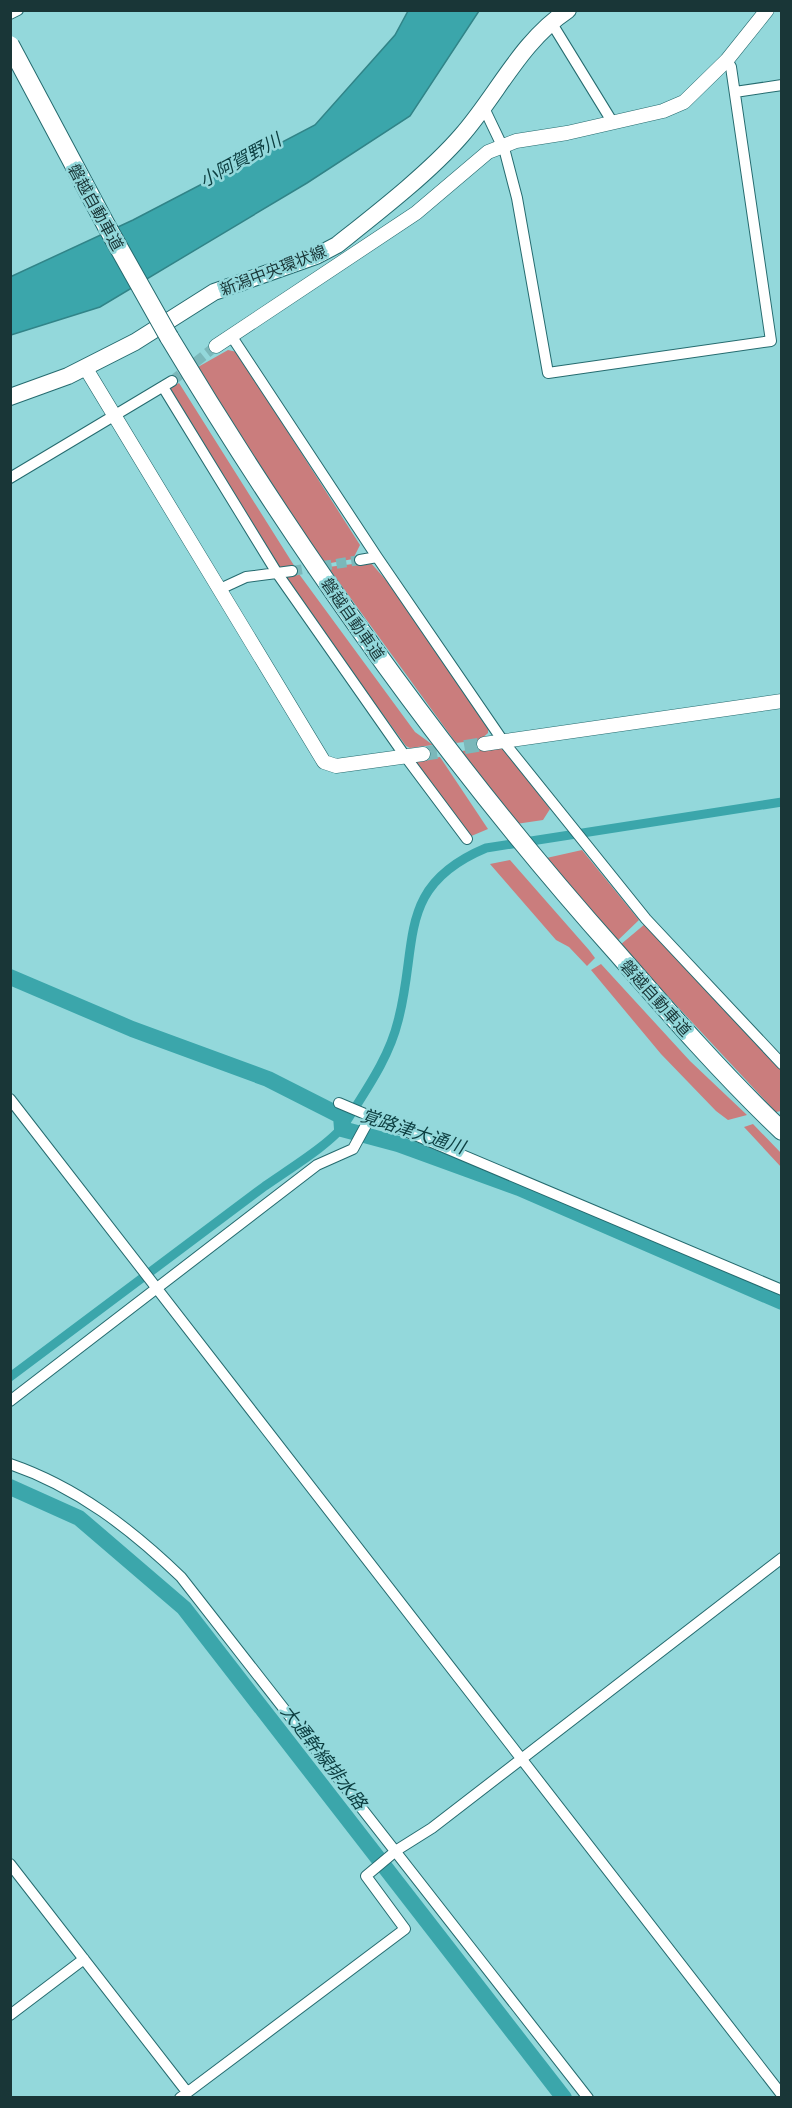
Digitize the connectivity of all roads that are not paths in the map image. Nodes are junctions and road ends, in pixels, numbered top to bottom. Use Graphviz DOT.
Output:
graph roads {
  1 [pos="18,10"];
  2 [pos="568,10"];
  3 [pos="767,10"];
  4 [pos="10,14"];
  5 [pos="550,22"];
  6 [pos="10,45"];
  7 [pos="727,60"];
  8 [pos="782,85"];
  9 [pos="735,92"];
  10 [pos="484,108"];
  11 [pos="614,123"];
  12 [pos="501,145"];
  13 [pos="232,337"];
  14 [pos="216,346"];
  15 [pos="85,367"];
  16 [pos="10,398"];
  17 [pos="115,414"];
  18 [pos="10,478"];
  19 [pos="377,557"];
  20 [pos="360,560"];
  21 [pos="292,571"];
  22 [pos="277,573"];
  23 [pos="220,589"];
  24 [pos="782,700"];
  25 [pos="503,741"];
  26 [pos="484,744"];
  27 [pos="423,754"];
  28 [pos="405,756"];
  29 [pos="467,839"];
  30 [pos="782,1064"];
  31 [pos="10,1099"];
  32 [pos="339,1103"];
  33 [pos="368,1116"];
  34 [pos="782,1131"];
  35 [pos="156,1285"];
  36 [pos="782,1290"];
  37 [pos="10,1401"];
  38 [pos="10,1464"];
  39 [pos="782,1558"];
  40 [pos="523,1759"];
  41 [pos="394,1852"];
  42 [pos="10,1864"];
  43 [pos="84,1959"];
  44 [pos="10,2015"];
  45 [pos="184,2095"];
  46 [pos="782,2095"];
  47 [pos="588,2097"];
  1 -- 4 [label="street"];
  2 -- 5 [label="main road, 新潟中央環状線"];
  3 -- 7 [label="street"];
  5 -- 10 [label="main road, 新潟中央環状線"];
  5 -- 11 [label="street"];
  6 -- 34 [label="highway, 磐越自動車道, bridge"];
  7 -- 9 [label="street"];
  7 -- 11 [label="street"];
  8 -- 9 [label="street"];
  9 -- 12 [label="street"];
  10 -- 12 [label="street"];
  10 -- 15 [label="main road, 新潟中央環状線"];
  11 -- 12 [label="street"];
  12 -- 13 [label="street"];
  13 -- 14 [label="street"];
  13 -- 19 [label="street"];
  15 -- 16 [label="main road, 新潟中央環状線"];
  15 -- 17 [label="street"];
  17 -- 18 [label="street"];
  17 -- 22 [label="street"];
  17 -- 23 [label="street"];
  19 -- 20 [label="street"];
  19 -- 25 [label="street"];
  21 -- 22 [label="street"];
  22 -- 23 [label="street"];
  22 -- 28 [label="street"];
  23 -- 28 [label="street"];
  24 -- 25 [label="street"];
  25 -- 26 [label="street"];
  25 -- 30 [label="street"];
  27 -- 28 [label="street"];
  28 -- 29 [label="street"];
  31 -- 35 [label="street"];
  32 -- 33 [label="street"];
  33 -- 35 [label="street"];
  33 -- 36 [label="street"];
  35 -- 37 [label="street"];
  35 -- 40 [label="street"];
  38 -- 41 [label="street"];
  39 -- 40 [label="street"];
  40 -- 41 [label="street"];
  40 -- 46 [label="street"];
  41 -- 45 [label="street"];
  41 -- 47 [label="street"];
  42 -- 43 [label="street"];
  43 -- 44 [label="street"];
  43 -- 45 [label="street"];
}
